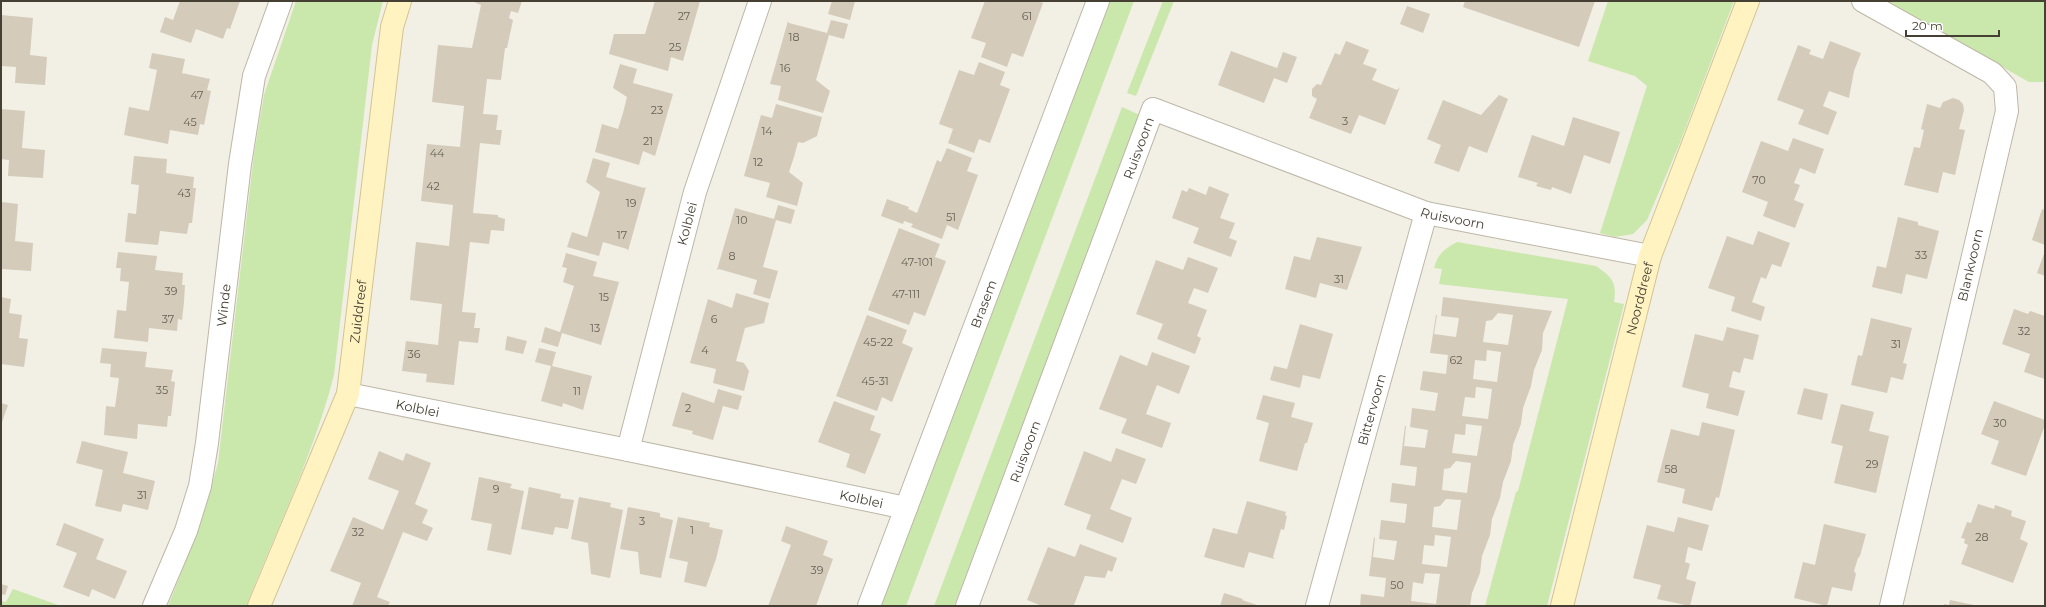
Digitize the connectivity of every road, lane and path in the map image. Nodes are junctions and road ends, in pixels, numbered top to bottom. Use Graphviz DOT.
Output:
graph roads {
  1 [pos="281,1"];
  2 [pos="400,1"];
  3 [pos="760,1"];
  4 [pos="1098,1"];
  5 [pos="1748,1"];
  6 [pos="1863,1"];
  7 [pos="1426,213"];
  8 [pos="1650,256"];
  9 [pos="348,394"];
  10 [pos="628,450"];
  11 [pos="906,508"];
  12 [pos="154,606"];
  13 [pos="259,606"];
  14 [pos="869,606"];
  15 [pos="967,606"];
  16 [pos="1317,606"];
  17 [pos="1562,606"];
  18 [pos="1891,606"];
  1 -- 12 [label="street, Winde"];
  2 -- 9 [label="street, Zuiddreef"];
  3 -- 10 [label="street, Kolblei"];
  4 -- 11 [label="street, Brasem"];
  5 -- 8 [label="street, Noorddreef"];
  6 -- 18 [label="street, Blankvoorn"];
  7 -- 8 [label="street, Ruisvoorn"];
  7 -- 15 [label="street, Ruisvoorn"];
  7 -- 16 [label="street, Bittervoorn"];
  8 -- 17 [label="street, Noorddreef"];
  9 -- 10 [label="street, Kolblei"];
  9 -- 13 [label="street, Zuiddreef"];
  10 -- 11 [label="street, Kolblei"];
  11 -- 14 [label="street, Brasem"];
}
